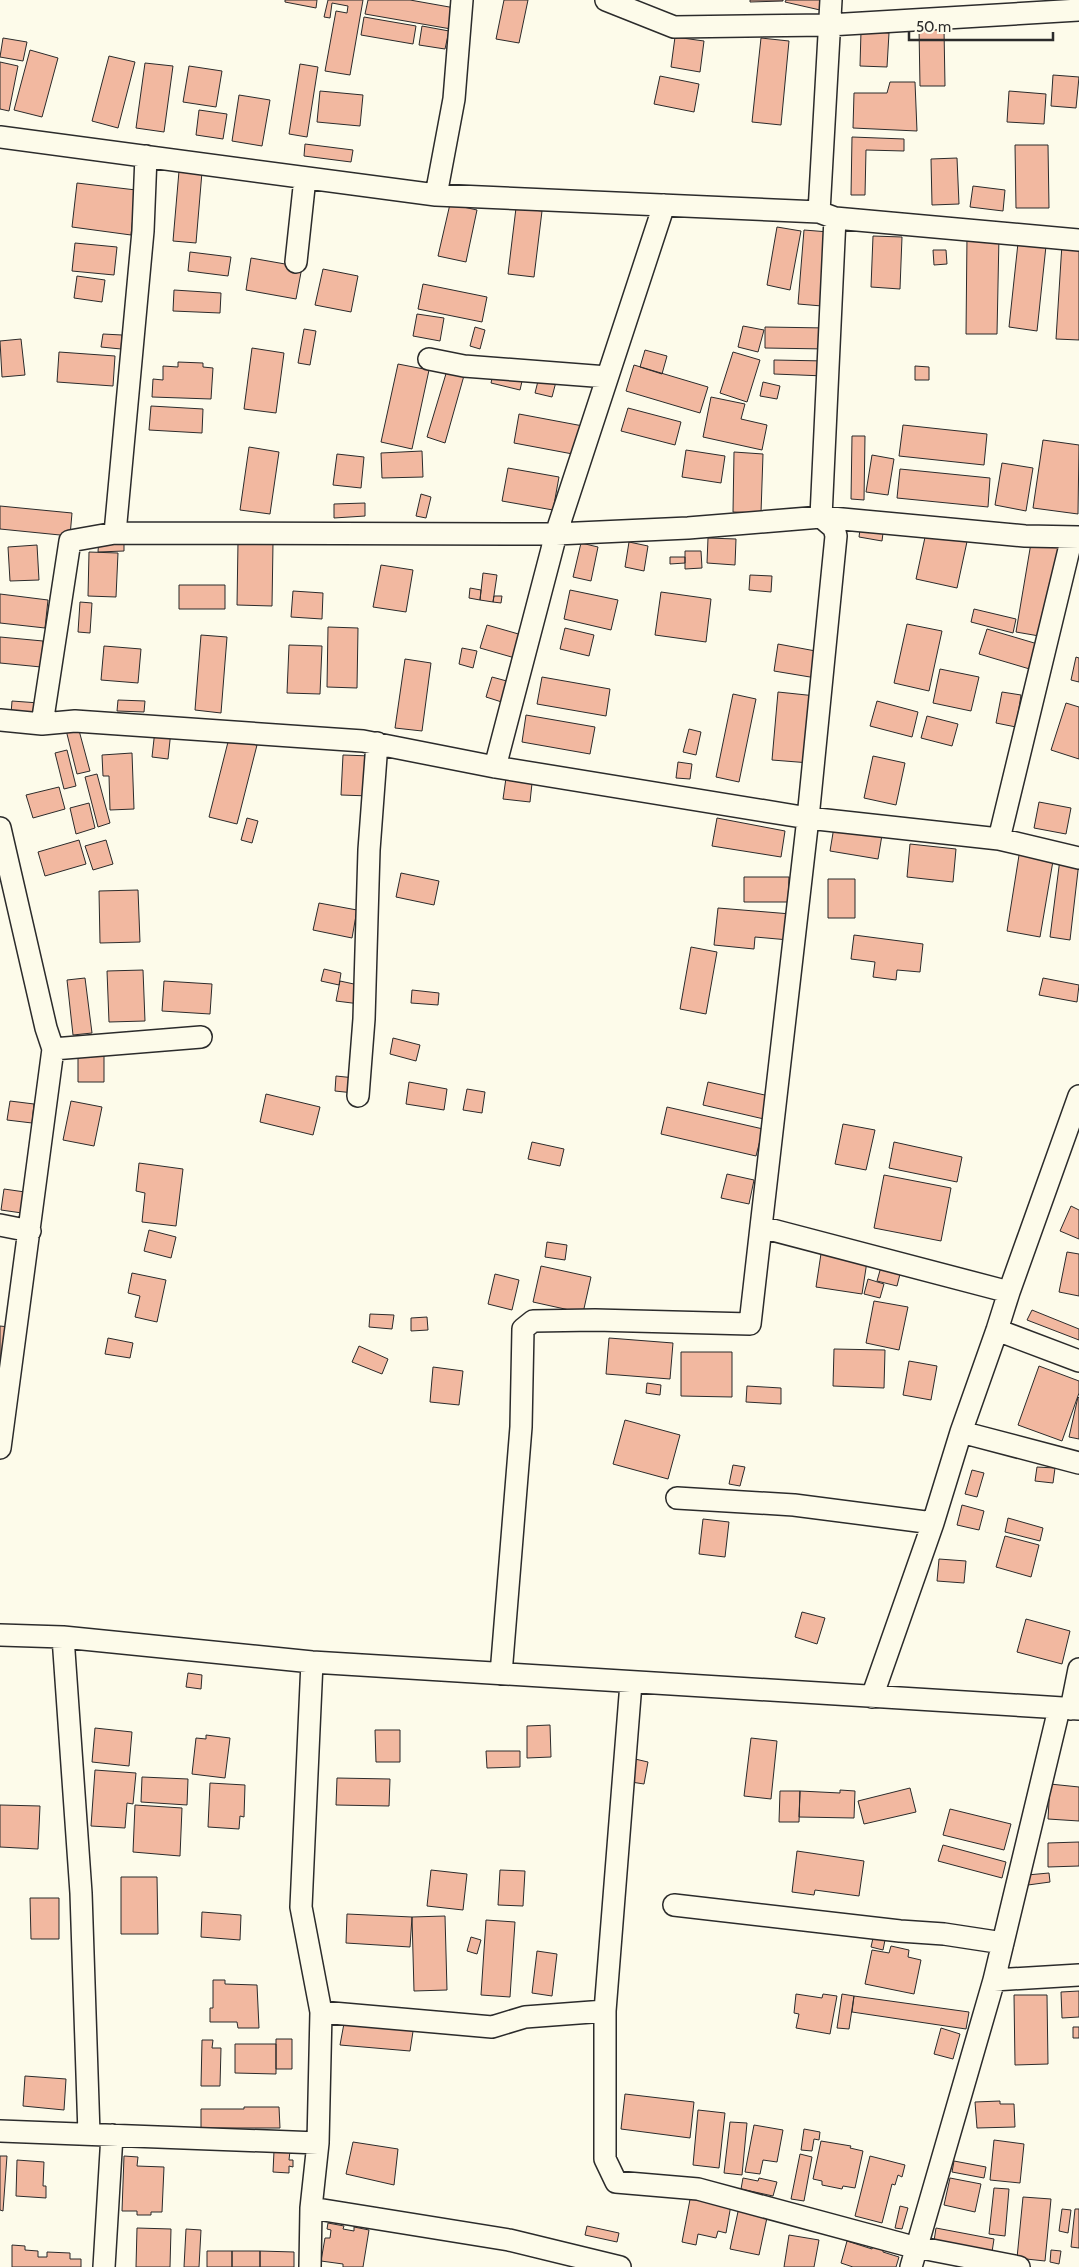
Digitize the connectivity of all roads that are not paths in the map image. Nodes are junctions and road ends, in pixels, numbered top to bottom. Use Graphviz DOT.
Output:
graph roads {
  1 [pos="462,0"];
  2 [pos="606,0"];
  3 [pos="831,0"];
  4 [pos="1079,10"];
  5 [pos="829,24"];
  6 [pos="0,137"];
  7 [pos="146,156"];
  8 [pos="305,178"];
  9 [pos="436,195"];
  10 [pos="664,205"];
  11 [pos="827,215"];
  12 [pos="1079,240"];
  13 [pos="296,262"];
  14 [pos="429,359"];
  15 [pos="607,377"];
  16 [pos="821,517"];
  17 [pos="115,533"];
  18 [pos="556,534"];
  19 [pos="1075,537"];
  20 [pos="0,720"];
  21 [pos="42,724"];
  22 [pos="377,742"];
  23 [pos="495,767"];
  24 [pos="808,818"];
  25 [pos="0,828"];
  26 [pos="999,839"];
  27 [pos="1079,858"];
  28 [pos="201,1037"];
  29 [pos="54,1049"];
  30 [pos="358,1096"];
  31 [pos="1079,1096"];
  32 [pos="0,1225"];
  33 [pos="761,1227"];
  34 [pos="30,1230"];
  35 [pos="1009,1292"];
  36 [pos="997,1330"];
  37 [pos="1079,1361"];
  38 [pos="961,1432"];
  39 [pos="0,1448"];
  40 [pos="1079,1463"];
  41 [pos="676,1498"];
  42 [pos="933,1523"];
  43 [pos="0,1635"];
  44 [pos="62,1637"];
  45 [pos="312,1662"];
  46 [pos="1079,1669"];
  47 [pos="501,1674"];
  48 [pos="631,1682"];
  49 [pos="872,1697"];
  50 [pos="1070,1709"];
  51 [pos="674,1905"];
  52 [pos="1003,1943"];
  53 [pos="1079,1975"];
  54 [pos="994,1980"];
  55 [pos="605,2011"];
  56 [pos="321,2012"];
  57 [pos="0,2131"];
  58 [pos="89,2134"];
  59 [pos="112,2135"];
  60 [pos="318,2143"];
  61 [pos="310,2208"];
  62 [pos="913,2257"];
  63 [pos="579,2263"];
  64 [pos="104,2267"];
  65 [pos="310,2267"];
  66 [pos="620,2267"];
  67 [pos="1019,2267"];
  1 -- 9 [label="street"];
  2 -- 5 [label="street"];
  3 -- 5 [label="street"];
  4 -- 5 [label="street"];
  5 -- 11 [label="street"];
  6 -- 7 [label="street"];
  7 -- 8 [label="street"];
  7 -- 17 [label="street"];
  8 -- 9 [label="street"];
  8 -- 13 [label="street"];
  9 -- 10 [label="street"];
  10 -- 11 [label="street"];
  10 -- 15 [label="street"];
  11 -- 12 [label="street"];
  11 -- 16 [label="street"];
  14 -- 15 [label="street"];
  15 -- 18 [label="street"];
  16 -- 18 [label="street"];
  16 -- 19 [label="street"];
  16 -- 24 [label="street"];
  17 -- 18 [label="street"];
  17 -- 21 [label="street"];
  18 -- 23 [label="street"];
  19 -- 26 [label="street"];
  20 -- 21 [label="street"];
  21 -- 22 [label="street"];
  22 -- 23 [label="street"];
  22 -- 30 [label="street"];
  23 -- 24 [label="street"];
  24 -- 26 [label="street"];
  24 -- 33 [label="street"];
  25 -- 29 [label="street"];
  26 -- 27 [label="street"];
  28 -- 29 [label="street"];
  29 -- 34 [label="street"];
  31 -- 35 [label="street"];
  32 -- 34 [label="street"];
  33 -- 35 [label="street"];
  33 -- 47 [label="street"];
  34 -- 39 [label="street"];
  35 -- 36 [label="street"];
  36 -- 37 [label="street"];
  36 -- 38 [label="street"];
  38 -- 40 [label="street"];
  38 -- 42 [label="street"];
  41 -- 42 [label="street"];
  42 -- 49 [label="street"];
  43 -- 44 [label="street"];
  44 -- 45 [label="street"];
  44 -- 58 [label="street"];
  45 -- 47 [label="street"];
  45 -- 56 [label="street"];
  46 -- 50 [label="street"];
  47 -- 48 [label="street"];
  48 -- 49 [label="street"];
  48 -- 55 [label="street"];
  49 -- 50 [label="street"];
  50 -- 52 [label="street"];
  51 -- 52 [label="street"];
  52 -- 54 [label="street"];
  53 -- 54 [label="street"];
  54 -- 62 [label="street"];
  55 -- 56 [label="street"];
  55 -- 62 [label="street"];
  56 -- 60 [label="street"];
  57 -- 58 [label="street"];
  58 -- 59 [label="street"];
  59 -- 60 [label="street"];
  59 -- 64 [label="street"];
  60 -- 61 [label="street"];
  61 -- 63 [label="street"];
  61 -- 65 [label="street"];
  62 -- 67 [label="street"];
  63 -- 66 [label="street"];
}
